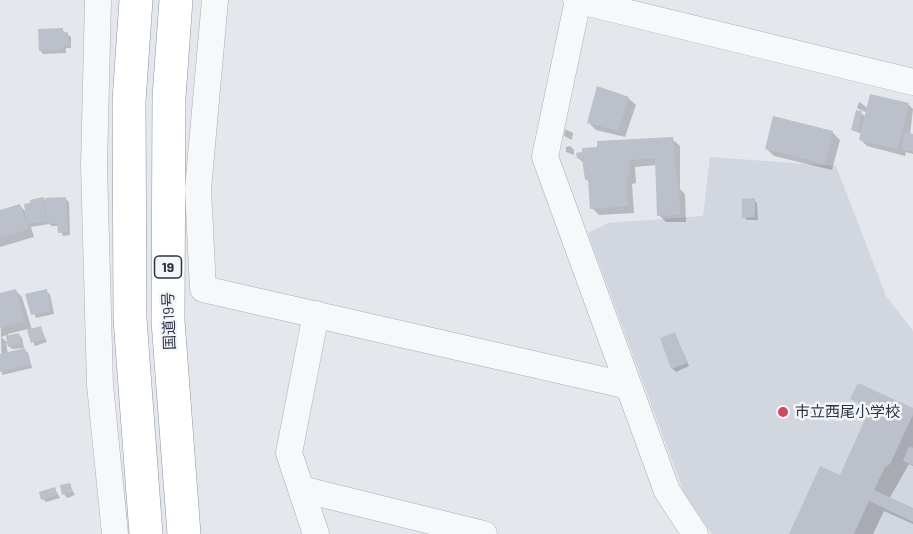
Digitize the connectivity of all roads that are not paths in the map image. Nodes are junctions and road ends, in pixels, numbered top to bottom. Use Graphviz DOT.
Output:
graph roads {
  1 [pos="98,0"];
  2 [pos="136,0"];
  3 [pos="176,0"];
  4 [pos="215,0"];
  5 [pos="577,0"];
  6 [pos="913,82"];
  7 [pos="316,314"];
  8 [pos="629,386"];
  9 [pos="301,489"];
  10 [pos="115,534"];
  11 [pos="146,534"];
  12 [pos="184,534"];
  13 [pos="316,534"];
  14 [pos="484,534"];
  15 [pos="695,534"];
  1 -- 10 [label="street"];
  2 -- 11 [label="highway"];
  3 -- 12 [label="highway, 国道19号 / 19"];
  4 -- 7 [label="street"];
  5 -- 6 [label="street"];
  5 -- 8 [label="street"];
  7 -- 8 [label="street"];
  7 -- 9 [label="street"];
  8 -- 15 [label="street"];
  9 -- 13 [label="street"];
  9 -- 14 [label="street"];
}
